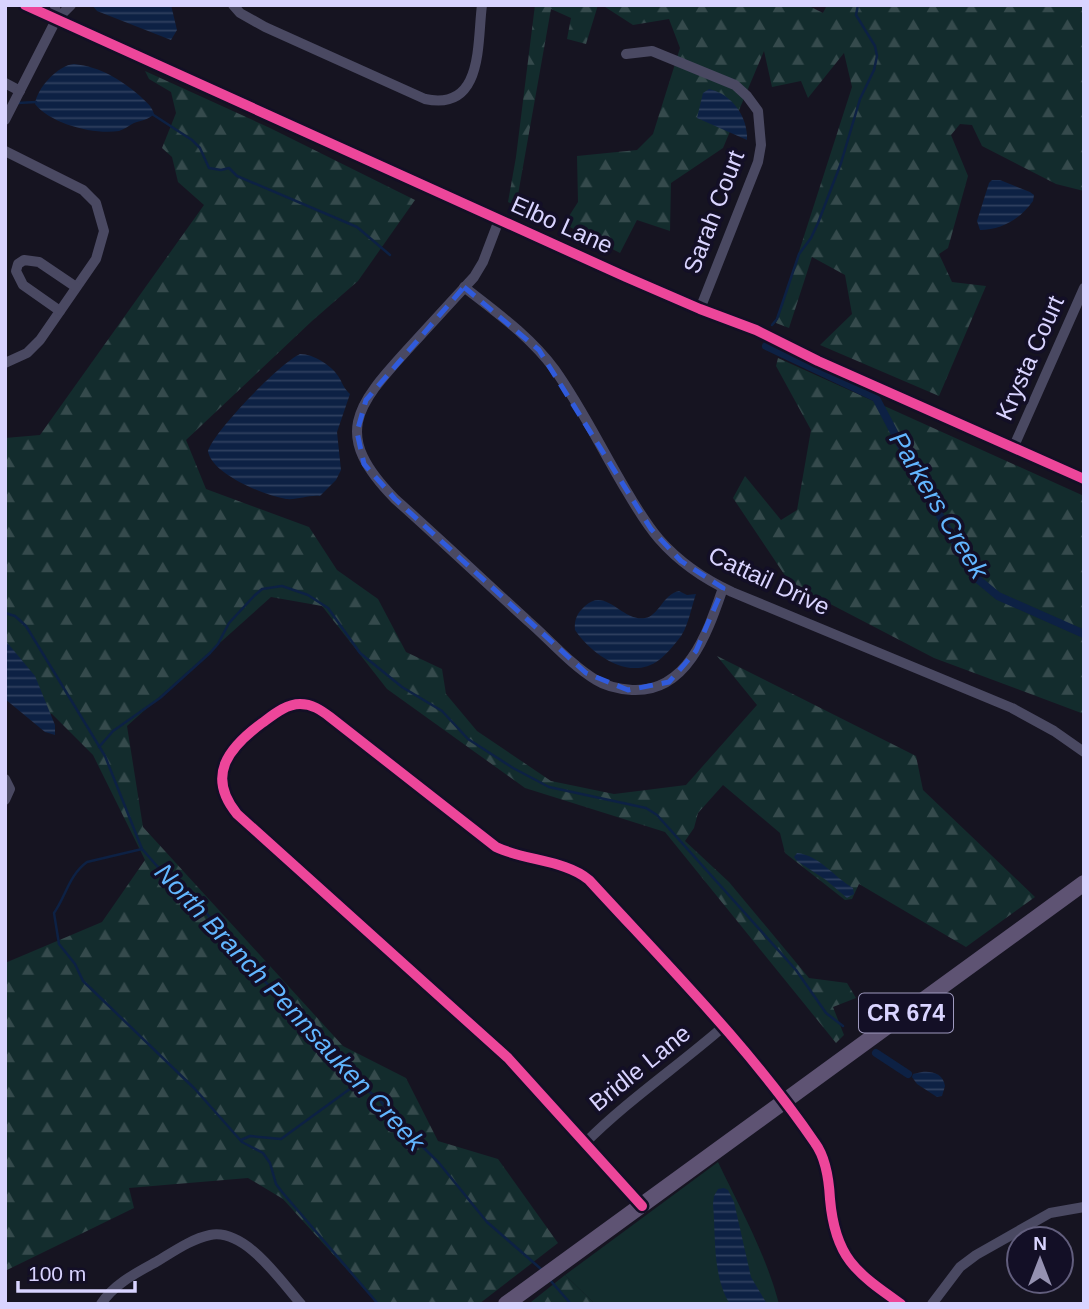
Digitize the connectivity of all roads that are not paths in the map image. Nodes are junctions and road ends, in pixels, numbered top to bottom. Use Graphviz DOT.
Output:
graph roads {
  1 [pos="25,5"];
  2 [pos="55,5"];
  3 [pos="71,5"];
  4 [pos="233,5"];
  5 [pos="482,5"];
  6 [pos="56,19"];
  7 [pos="626,54"];
  8 [pos="5,83"];
  9 [pos="20,91"];
  10 [pos="5,120"];
  11 [pos="5,151"];
  12 [pos="499,220"];
  13 [pos="76,287"];
  14 [pos="464,287"];
  15 [pos="1084,288"];
  16 [pos="700,309"];
  17 [pos="60,311"];
  18 [pos="5,363"];
  19 [pos="1014,446"];
  20 [pos="1084,479"];
  21 [pos="723,588"];
  22 [pos="1084,752"];
  23 [pos="5,779"];
  24 [pos="5,800"];
  25 [pos="1084,883"];
  26 [pos="723,1027"];
  27 [pos="785,1102"];
  28 [pos="585,1143"];
  29 [pos="642,1206"];
  30 [pos="1084,1207"];
  31 [pos="101,1304"];
  32 [pos="301,1304"];
  33 [pos="506,1304"];
  34 [pos="901,1304"];
  35 [pos="932,1304"];
  1 -- 6 [label="street, Elbo Lane"];
  2 -- 6 [label="street"];
  3 -- 6 [label="street"];
  4 -- 5 [label="street"];
  6 -- 9 [label="street"];
  6 -- 12 [label="street, Elbo Lane"];
  7 -- 16 [label="street, Sarah Court"];
  8 -- 9 [label="street"];
  9 -- 10 [label="street"];
  11 -- 13 [label="street"];
  12 -- 14 [label="street"];
  12 -- 16 [label="street, Elbo Lane"];
  13 -- 17 [label="street"];
  13 -- 17 [label="street"];
  14 -- 21 [label="street, Cattail Drive"];
  14 -- 21 [label="street"];
  15 -- 19 [label="street, Krysta Court"];
  16 -- 19 [label="street, Elbo Lane"];
  17 -- 18 [label="street"];
  19 -- 20 [label="street, Elbo Lane"];
  21 -- 22 [label="street, Cattail Drive"];
  23 -- 24 [label="street"];
  25 -- 27 [label="main road, CR 674"];
  26 -- 27 [label="street"];
  26 -- 28 [label="street, Bridle Lane"];
  26 -- 28 [label="street"];
  27 -- 29 [label="main road, CR 674"];
  27 -- 34 [label="street"];
  28 -- 29 [label="street"];
  29 -- 33 [label="main road, CR 674"];
  30 -- 35 [label="street"];
  31 -- 32 [label="street"];
}
